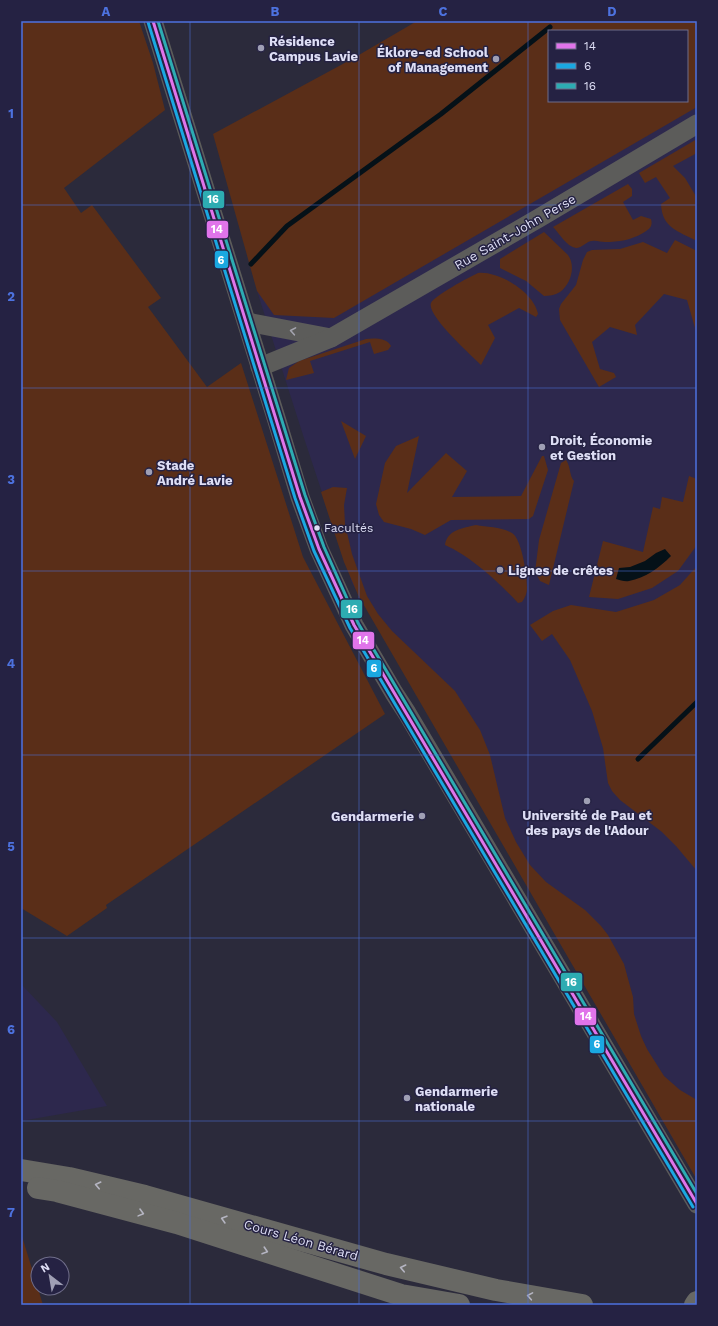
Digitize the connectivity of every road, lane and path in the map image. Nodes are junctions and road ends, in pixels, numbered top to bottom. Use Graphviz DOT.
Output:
graph roads {
  1 [pos="154,21"];
  2 [pos="697,124"];
  3 [pos="247,322"];
  4 [pos="332,338"];
  5 [pos="260,367"];
  6 [pos="21,1170"];
  7 [pos="21,1185"];
  8 [pos="697,1204"];
  9 [pos="697,1302"];
  10 [pos="459,1305"];
  11 [pos="582,1305"];
  12 [pos="695,1305"];
  1 -- 3 [label="street"];
  2 -- 4 [label="street, Rue Saint-John Perse"];
  4 -- 3 [label="street, one-way"];
  3 -- 5 [label="street"];
  4 -- 5 [label="street, Rue Saint-John Perse"];
  5 -- 8 [label="street"];
  11 -- 6 [label="main road, Cours Léon Bérard, one-way"];
  7 -- 10 [label="main road, Cours Léon Bérard, one-way"];
  9 -- 12 [label="main road"];
}
